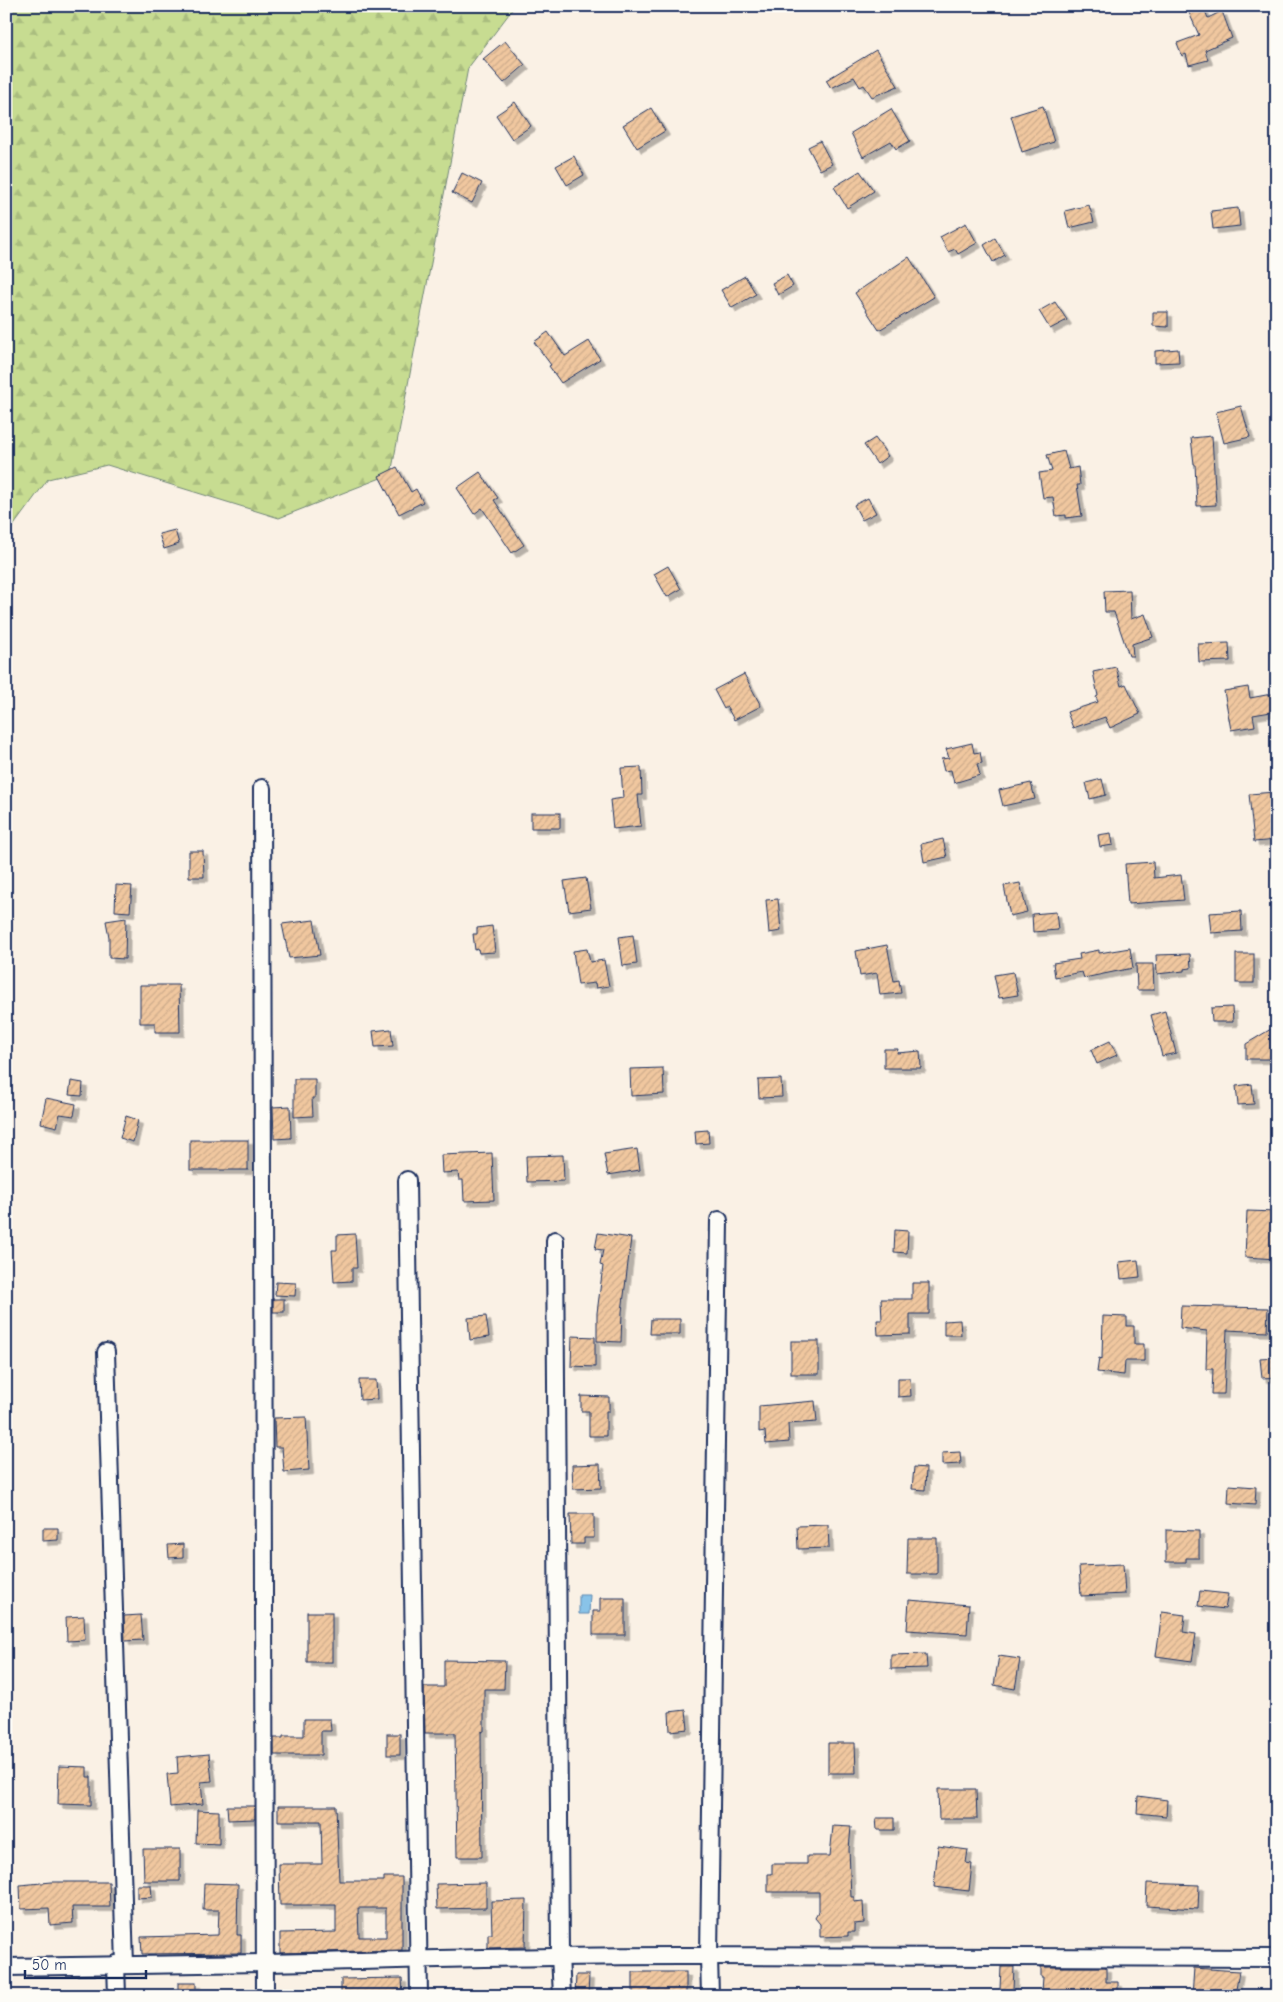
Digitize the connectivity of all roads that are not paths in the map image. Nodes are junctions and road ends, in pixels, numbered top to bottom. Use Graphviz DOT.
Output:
graph roads {
  1 [pos="262,788"];
  2 [pos="407,1180"];
  3 [pos="718,1220"];
  4 [pos="555,1240"];
  5 [pos="106,1352"];
  6 [pos="560,1955"];
  7 [pos="709,1956"];
  8 [pos="1277,1958"];
  9 [pos="418,1960"];
  10 [pos="264,1963"];
  11 [pos="121,1964"];
  12 [pos="6,1967"];
  13 [pos="117,1996"];
  14 [pos="265,1996"];
  15 [pos="418,1996"];
  16 [pos="562,1996"];
  17 [pos="710,1996"];
  1 -- 10 [label="street"];
  2 -- 9 [label="street"];
  3 -- 7 [label="street"];
  4 -- 6 [label="street"];
  5 -- 11 [label="street"];
  6 -- 7 [label="street"];
  6 -- 9 [label="street"];
  6 -- 16 [label="street"];
  7 -- 8 [label="street"];
  7 -- 17 [label="street"];
  9 -- 10 [label="street"];
  9 -- 15 [label="street"];
  10 -- 11 [label="street"];
  10 -- 14 [label="street"];
  11 -- 12 [label="street"];
  11 -- 13 [label="street"];
}
